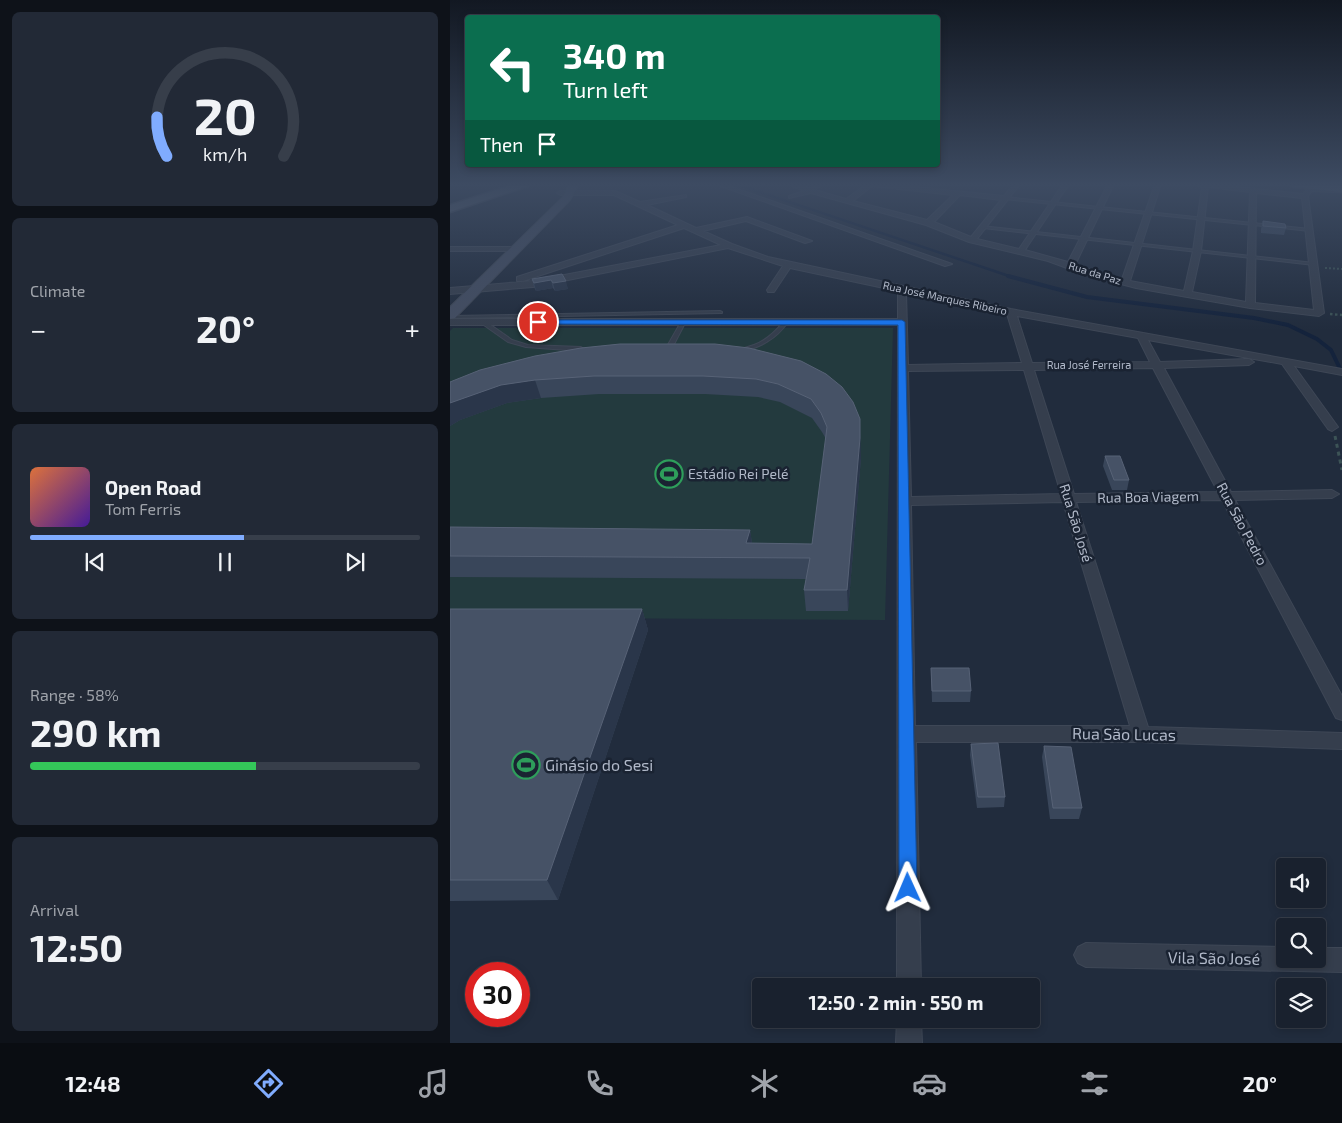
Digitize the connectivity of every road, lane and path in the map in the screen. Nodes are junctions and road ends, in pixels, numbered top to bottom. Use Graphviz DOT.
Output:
graph roads {
  1 [pos="1032,232"];
  2 [pos="521,233"];
  3 [pos="531,233"];
  4 [pos="661,233"];
  5 [pos="702,233"];
  6 [pos="787,233"];
  7 [pos="858,233"];
  8 [pos="953,233"];
  9 [pos="978,233"];
  10 [pos="1037,233"];
  11 [pos="1088,233"];
  12 [pos="1142,233"];
  13 [pos="1198,233"];
  14 [pos="1253,233"];
  15 [pos="1310,233"];
  16 [pos="1085,239"];
  17 [pos="808,240"];
  18 [pos="972,240"];
  19 [pos="1137,244"];
  20 [pos="729,246"];
  21 [pos="450,249"];
  22 [pos="504,249"];
  23 [pos="518,249"];
  24 [pos="1021,251"];
  25 [pos="1196,251"];
  26 [pos="1252,257"];
  27 [pos="948,264"];
  28 [pos="1314,264"];
  29 [pos="788,265"];
  30 [pos="1070,266"];
  31 [pos="1326,268"];
  32 [pos="1342,270"];
  33 [pos="1125,282"];
  34 [pos="482,290"];
  35 [pos="771,290"];
  36 [pos="902,290"];
  37 [pos="455,291"];
  38 [pos="1187,295"];
  39 [pos="450,300"];
  40 [pos="1250,305"];
  41 [pos="720,312"];
  42 [pos="1011,312"];
  43 [pos="450,316"];
  44 [pos="450,322"];
  45 [pos="483,322"];
  46 [pos="786,322"];
  47 [pos="902,322"];
  48 [pos="683,323"];
  49 [pos="1142,336"];
  50 [pos="592,349"];
  51 [pos="658,350"];
  52 [pos="668,350"];
  53 [pos="677,350"];
  54 [pos="731,351"];
  55 [pos="1281,362"];
  56 [pos="1156,365"];
  57 [pos="1028,366"];
  58 [pos="902,368"];
  59 [pos="1330,370"];
  60 [pos="1342,372"];
  61 [pos="1332,427"];
  62 [pos="1342,470"];
  63 [pos="1332,494"];
  64 [pos="1227,496"];
  65 [pos="1068,498"];
  66 [pos="905,500"];
  67 [pos="1342,713"];
  68 [pos="906,734"];
  69 [pos="1141,734"];
  70 [pos="1342,741"];
  71 [pos="1086,955"];
  72 [pos="1342,960"];
  73 [pos="909,978"];
  74 [pos="909,1028"];
  75 [pos="909,1043"];
  1 -- 24 [label="street"];
  2 -- 22 [label="main road"];
  3 -- 23 [label="main road"];
  4 -- 34 [label="street"];
  5 -- 20 [label="street, Rua José Marques Ribeiro"];
  6 -- 17 [label="street"];
  7 -- 27 [label="street"];
  8 -- 18 [label="street, Rua da Paz"];
  9 -- 18 [label="street"];
  10 -- 16 [label="lane"];
  11 -- 16 [label="street"];
  12 -- 19 [label="street"];
  13 -- 25 [label="street"];
  14 -- 26 [label="street"];
  15 -- 28 [label="street"];
  16 -- 19 [label="lane"];
  16 -- 30 [label="street"];
  18 -- 24 [label="street, Rua da Paz"];
  19 -- 25 [label="lane"];
  19 -- 33 [label="street"];
  20 -- 29 [label="street, Rua José Marques Ribeiro"];
  20 -- 34 [label="street"];
  21 -- 22 [label="street"];
  22 -- 23 [label="street"];
  22 -- 37 [label="main road"];
  23 -- 34 [label="main road"];
  24 -- 30 [label="street, Rua da Paz"];
  25 -- 26 [label="lane"];
  25 -- 38 [label="street"];
  26 -- 28 [label="lane"];
  26 -- 40 [label="street"];
  28 -- 40 [label="street, Rua da Paz"];
  29 -- 35 [label="street"];
  29 -- 36 [label="street, Rua José Marques Ribeiro"];
  30 -- 33 [label="street, Rua da Paz"];
  31 -- 32 [label="path"];
  33 -- 38 [label="street, Rua da Paz"];
  34 -- 37 [label="street"];
  34 -- 43 [label="main road"];
  36 -- 42 [label="street, Rua José Marques Ribeiro"];
  36 -- 47 [label="street"];
  37 -- 39 [label="main road"];
  38 -- 40 [label="street, Rua da Paz"];
  41 -- 43 [label="lane"];
  42 -- 49 [label="street, Rua José Marques Ribeiro"];
  42 -- 57 [label="street, Rua São José"];
  44 -- 45 [label="street"];
  45 -- 48 [label="street"];
  45 -- 50 [label="lane"];
  46 -- 47 [label="street"];
  46 -- 48 [label="street"];
  46 -- 54 [label="lane"];
  47 -- 58 [label="street"];
  48 -- 52 [label="lane"];
  49 -- 55 [label="street, Rua José Marques Ribeiro"];
  49 -- 56 [label="street, Rua São Pedro"];
  51 -- 52 [label="lane"];
  52 -- 53 [label="lane"];
  55 -- 56 [label="street, Rua José Ferreira"];
  55 -- 59 [label="street, Rua José Marques Ribeiro"];
  55 -- 61 [label="street"];
  56 -- 57 [label="street, Rua José Ferreira"];
  56 -- 64 [label="street, Rua São Pedro"];
  57 -- 58 [label="street, Rua José Ferreira"];
  57 -- 65 [label="street, Rua São José"];
  58 -- 66 [label="street"];
  59 -- 60 [label="street, Rua José Marques Ribeiro"];
  61 -- 62 [label="path"];
  63 -- 64 [label="street, Rua Boa Viagem"];
  64 -- 65 [label="street, Rua Boa Viagem"];
  64 -- 67 [label="street, Rua São Pedro"];
  65 -- 66 [label="street, Rua Boa Viagem"];
  65 -- 69 [label="street, Rua São José"];
  66 -- 68 [label="street"];
  68 -- 69 [label="street, Rua São Lucas"];
  68 -- 73 [label="street"];
  69 -- 70 [label="street, Rua São Lucas"];
  71 -- 72 [label="street, Vila São José"];
  74 -- 75 [label="street"];
}
